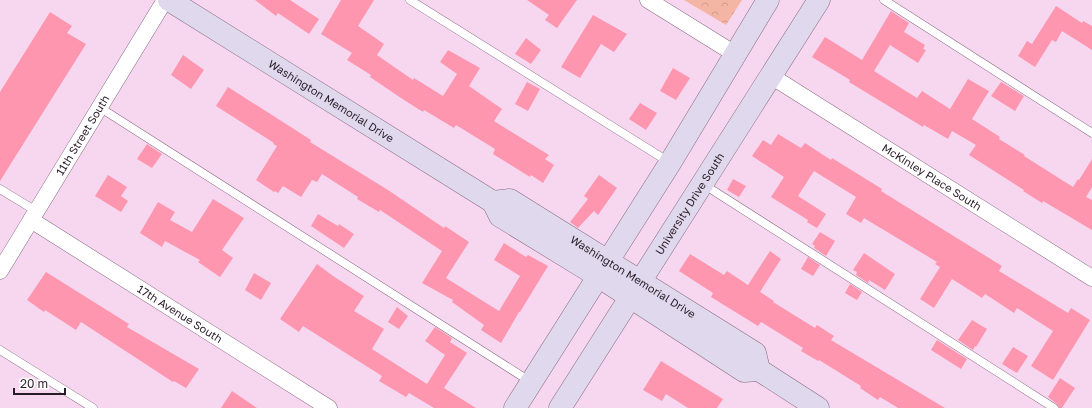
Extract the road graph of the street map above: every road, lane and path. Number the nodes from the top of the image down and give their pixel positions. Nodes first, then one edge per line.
1 (165, 0) edge
2 (169, 0) edge
3 (410, 0) edge
4 (648, 0) edge
5 (768, 0) edge
6 (819, 0) edge
7 (884, 0) edge
8 (735, 54) junction
9 (771, 76) junction
10 (99, 108) junction
11 (1092, 132) edge
12 (670, 163) junction
13 (702, 184) junction
14 (0, 189) edge
15 (33, 216) junction
16 (603, 268) junction
17 (0, 271) edge
18 (1092, 278) edge
19 (635, 289) junction
20 (0, 350) edge
21 (531, 382) junction
22 (565, 406) edge
23 (93, 408) edge
24 (329, 408) edge
25 (515, 408) edge
26 (818, 408) edge
27 (1054, 408) edge

1 - 10 street, 11th Street South
2 - 16 main road, Washington Memorial Drive
3 - 12 lane
4 - 8 street
5 - 8 main road
6 - 9 main road, University Drive South
7 - 11 lane
8 - 12 main road
9 - 13 main road, University Drive South
9 - 18 street, McKinley Place South
10 - 15 street, 11th Street South
10 - 21 lane
12 - 16 main road
13 - 19 main road, University Drive South
13 - 27 lane
14 - 15 lane
15 - 17 street, 11th Street South
15 - 24 street, 17th Avenue South
16 - 19 main road, Washington Memorial Drive
16 - 21 main road
19 - 22 main road, University Drive South
19 - 26 main road, Washington Memorial Drive
20 - 23 lane
21 - 25 main road

